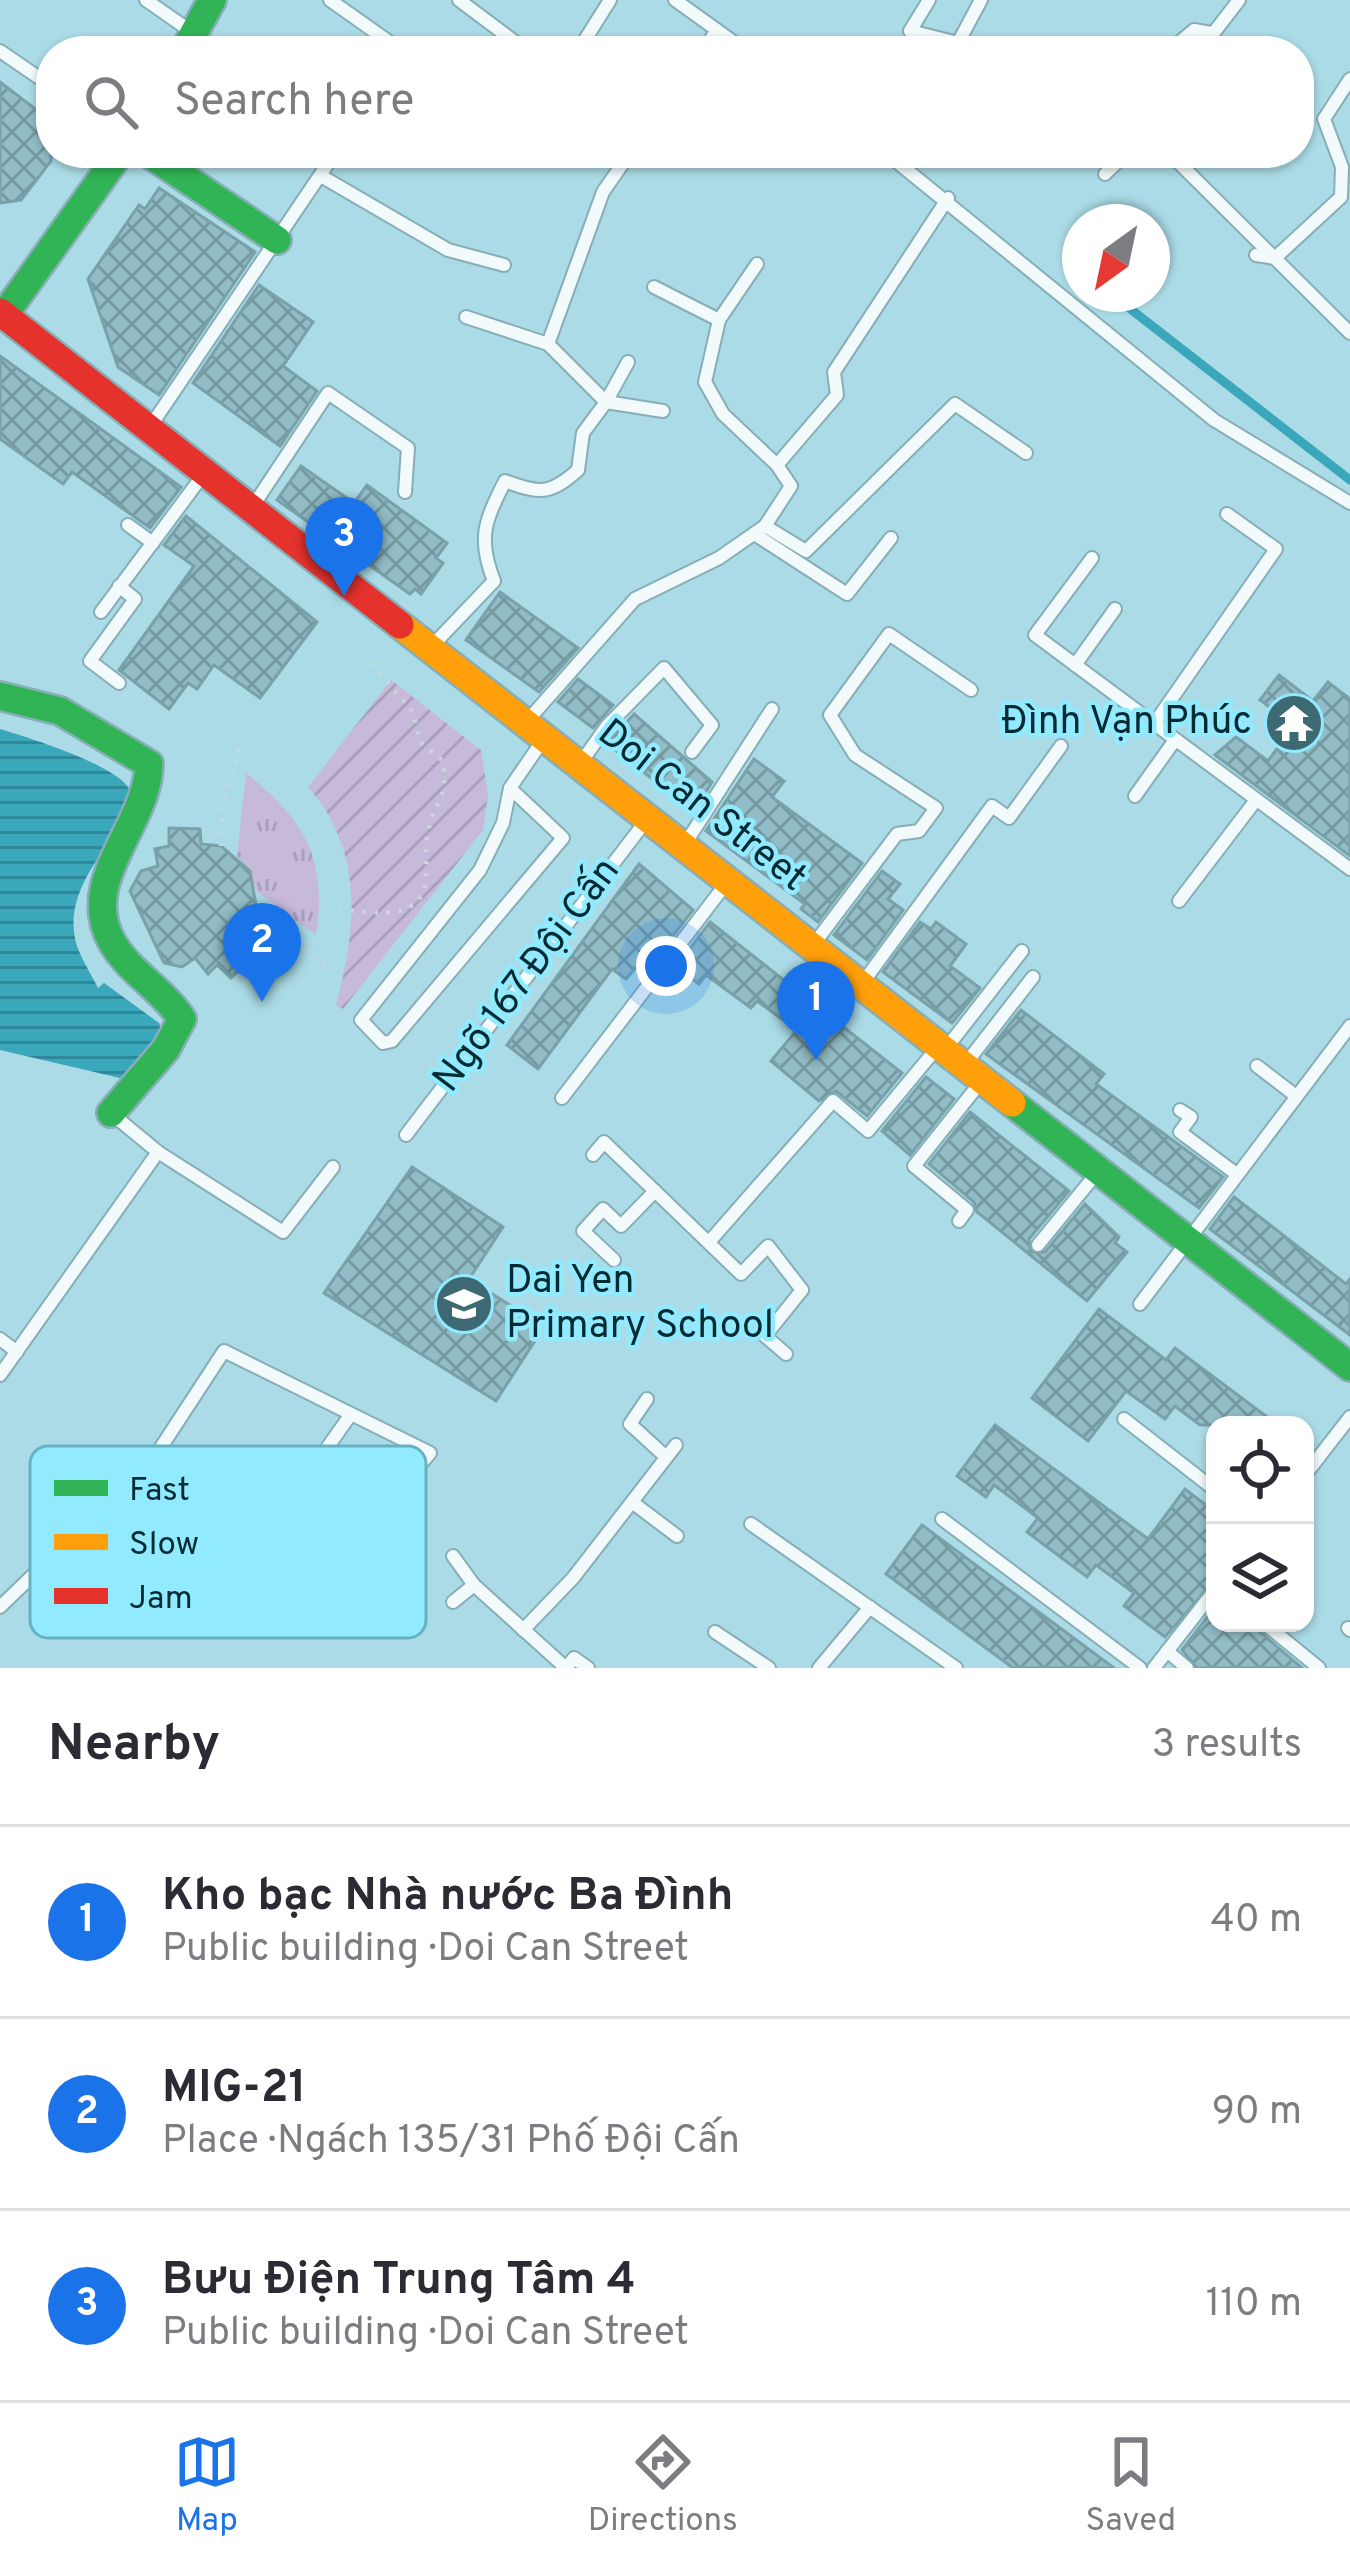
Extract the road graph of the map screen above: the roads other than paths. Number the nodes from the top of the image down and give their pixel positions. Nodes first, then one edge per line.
1 (146, 0) edge
2 (212, 0) edge
3 (330, 0) edge
4 (459, 0) edge
5 (610, 0) edge
6 (676, 0) edge
7 (929, 0) edge
8 (981, 0) edge
9 (1239, 0) edge
10 (717, 30) junction
11 (1211, 33) junction
12 (182, 36) edge
13 (193, 36) edge
14 (380, 36) edge
15 (506, 36) edge
16 (587, 36) edge
17 (713, 36) edge
18 (725, 36) edge
19 (930, 36) edge
20 (962, 36) edge
21 (1187, 36) edge
22 (1209, 36) edge
23 (0, 50) edge
24 (36, 75) edge
25 (1350, 79) edge
26 (109, 168) edge
27 (170, 168) edge
28 (326, 168) edge
29 (620, 168) edge
30 (907, 168) edge
31 (1111, 168) edge
32 (1184, 168) edge
33 (1105, 174) dead end
34 (321, 176) junction
35 (948, 198) junction
36 (277, 240) junction
37 (1256, 255) dead end
38 (1275, 258) junction
39 (757, 264) dead end
40 (504, 266) dead end
41 (654, 287) dead end
42 (1, 315) edge
43 (466, 317) dead end
44 (719, 320) junction
45 (1350, 333) edge
46 (548, 344) junction
47 (628, 362) dead end
48 (606, 401) junction
49 (663, 411) dead end
50 (148, 430) junction
51 (1026, 453) dead end
52 (777, 465) junction
53 (204, 474) junction
54 (405, 492) dead end
55 (1350, 502) edge
56 (250, 508) junction
57 (1227, 514) dead end
58 (128, 525) dead end
59 (760, 530) junction
60 (891, 538) dead end
61 (153, 542) junction
62 (1091, 558) dead end
63 (119, 586) junction
64 (1115, 609) dead end
65 (100, 612) dead end
66 (432, 646) junction
67 (1075, 665) junction
68 (119, 683) dead end
69 (971, 690) dead end
70 (0, 696) edge
71 (772, 709) dead end
72 (1154, 724) junction
73 (538, 727) junction
74 (1175, 740) junction
75 (1061, 746) dead end
76 (692, 752) dead end
77 (581, 762) junction
78 (510, 788) junction
79 (1135, 796) dead end
80 (1256, 800) junction
81 (650, 817) junction
82 (685, 845) junction
83 (1350, 868) edge
84 (729, 879) junction
85 (1179, 901) dead end
86 (813, 945) junction
87 (1022, 951) dead end
88 (1033, 976) dead end
89 (864, 982) junction
90 (1350, 1026) edge
91 (960, 1058) junction
92 (1257, 1066) dead end
93 (1296, 1096) junction
94 (562, 1098) dead end
95 (1180, 1110) dead end
96 (111, 1113) joint
97 (406, 1135) dead end
98 (158, 1152) junction
99 (593, 1155) dead end
100 (333, 1167) dead end
101 (1100, 1168) junction
102 (1235, 1173) junction
103 (655, 1191) junction
104 (959, 1221) dead end
105 (1187, 1235) junction
106 (709, 1242) junction
107 (1038, 1245) dead end
108 (614, 1260) dead end
109 (1139, 1304) dead end
110 (0, 1339) edge
111 (16, 1352) junction
112 (786, 1354) dead end
113 (1350, 1367) edge
114 (0, 1376) edge
115 (647, 1399) dead end
116 (351, 1414) junction
117 (1350, 1417) edge
118 (1124, 1419) dead end
119 (162, 1446) edge
120 (328, 1446) edge
121 (416, 1446) edge
122 (1314, 1463) edge
123 (1206, 1483) edge
124 (632, 1502) junction
125 (942, 1519) dead end
126 (751, 1524) dead end
127 (677, 1536) dead end
128 (453, 1556) dead end
129 (30, 1578) edge
130 (474, 1585) junction
131 (1206, 1601) edge
132 (453, 1602) dead end
133 (0, 1607) edge
134 (869, 1607) junction
135 (523, 1630) junction
136 (715, 1632) dead end
137 (1275, 1632) edge
138 (1167, 1651) junction
139 (566, 1667) edge
140 (588, 1668) edge
141 (769, 1668) edge
142 (819, 1668) edge
143 (956, 1668) edge
144 (1140, 1668) edge
145 (1154, 1668) edge
146 (1187, 1668) edge
147 (1319, 1668) edge

1 - 12 lane
2 - 13 street
3 - 14 lane
4 - 15 lane
5 - 16 lane
6 - 10 lane
7 - 19 lane
8 - 20 lane
9 - 11 lane
10 - 17 lane
10 - 18 lane
11 - 21 lane
11 - 22 lane
23 - 24 lane
25 - 38 lane
26 - 42 street
27 - 36 street
28 - 34 lane
29 - 46 lane
30 - 35 lane
31 - 33 lane
32 - 38 lane
34 - 36 lane
34 - 40 lane
35 - 52 lane
35 - 55 lane
36 - 50 lane
37 - 38 lane
38 - 45 lane
39 - 44 lane
41 - 44 lane
42 - 50 street, Doi Can Street
43 - 46 lane
44 - 52 lane
46 - 48 lane
47 - 48 lane
48 - 49 lane
48 - 66 lane
50 - 53 street, Doi Can Street
51 - 59 lane
52 - 59 lane
53 - 56 street, Doi Can Street
53 - 61 lane
54 - 56 lane
56 - 66 street, Doi Can Street
57 - 72 lane
58 - 61 lane
59 - 60 lane
59 - 73 lane
61 - 63 lane
62 - 67 lane
63 - 65 lane
63 - 68 lane
64 - 67 lane
66 - 73 street, Doi Can Street
67 - 72 lane
69 - 86 lane
70 - 96 street
71 - 82 lane
72 - 74 lane
73 - 77 street, Doi Can Street
73 - 78 lane
74 - 79 lane
74 - 80 lane
75 - 89 lane
76 - 77 lane
77 - 81 street, Doi Can Street
78 - 78 lane
80 - 83 lane
80 - 85 lane
81 - 82 street, Doi Can Street
81 - 97 lane, Ngõ 167 Đội Cấn
82 - 84 street, Doi Can Street
84 - 86 street, Doi Can Street
84 - 94 lane
86 - 89 street, Doi Can Street
87 - 91 lane
88 - 91 lane
89 - 91 street, Doi Can Street
90 - 93 lane
91 - 101 street, Doi Can Street
91 - 104 lane
91 - 106 lane
92 - 93 lane
93 - 102 lane
95 - 102 lane
96 - 98 lane
98 - 100 lane
98 - 111 lane
99 - 103 lane
101 - 105 street, Doi Can Street
101 - 107 lane
102 - 105 lane
103 - 106 lane
103 - 108 lane
105 - 109 lane
105 - 113 street, Doi Can Street
106 - 112 lane
110 - 111 lane
111 - 114 lane
115 - 124 lane
116 - 119 lane
116 - 120 lane
116 - 121 lane
117 - 122 lane
118 - 123 lane
124 - 127 lane
124 - 135 lane
125 - 144 lane
126 - 134 lane
128 - 130 lane
129 - 133 lane
130 - 132 lane
130 - 135 lane
131 - 138 lane
134 - 142 lane
134 - 143 lane
135 - 139 lane
136 - 141 lane
137 - 147 lane
138 - 145 lane
138 - 146 lane
139 - 140 lane

